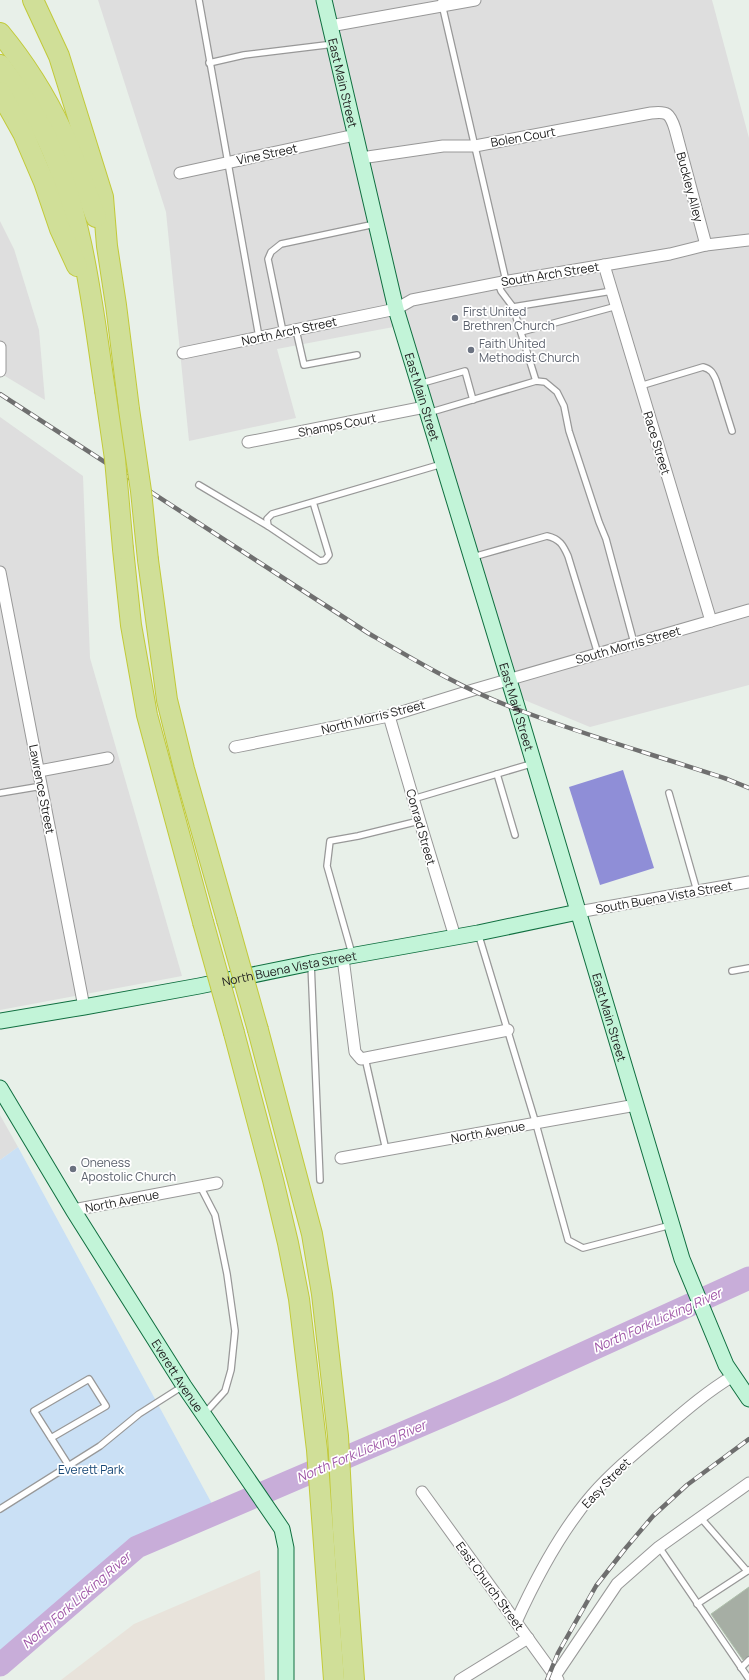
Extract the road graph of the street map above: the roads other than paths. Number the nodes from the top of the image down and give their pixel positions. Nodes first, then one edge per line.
1 (32, 0) edge
2 (199, 0) edge
3 (324, 0) edge
4 (475, 0) edge
5 (441, 3) edge
6 (330, 26) junction
7 (0, 33) edge
8 (334, 44) junction
9 (209, 63) junction
10 (0, 65) edge
11 (0, 92) edge
12 (675, 129) joint
13 (355, 134) junction
14 (475, 146) junction
15 (361, 158) junction
16 (228, 162) junction
17 (180, 173) dead end
18 (376, 224) junction
19 (749, 240) edge
20 (706, 245) junction
21 (107, 246) junction
22 (604, 265) junction
23 (502, 282) junction
24 (612, 291) junction
25 (91, 301) junction
26 (617, 306) junction
27 (513, 307) junction
28 (396, 309) junction
29 (296, 330) junction
30 (283, 332) junction
31 (521, 332) junction
32 (259, 337) junction
33 (0, 347) edge
34 (183, 353) dead end
35 (357, 355) dead end
36 (0, 371) edge
37 (536, 382) junction
38 (418, 384) junction
39 (640, 386) junction
40 (473, 400) junction
41 (426, 410) junction
42 (732, 431) dead end
43 (248, 442) dead end
44 (443, 464) junction
45 (199, 485) dead end
46 (313, 502) junction
47 (268, 526) junction
48 (471, 558) junction
49 (0, 572) edge
50 (749, 610) edge
51 (711, 621) junction
52 (634, 643) junction
53 (598, 654) junction
54 (508, 681) junction
55 (390, 716) junction
56 (236, 747) dead end
57 (108, 758) dead end
58 (534, 763) junction
59 (39, 771) junction
60 (497, 774) junction
61 (42, 786) junction
62 (0, 793) edge
63 (669, 793) dead end
64 (413, 799) junction
65 (419, 821) junction
66 (515, 836) dead end
67 (749, 882) edge
68 (697, 891) junction
69 (578, 912) junction
70 (478, 933) junction
71 (455, 937) junction
72 (348, 957) junction
73 (311, 963) junction
74 (749, 968) edge
75 (732, 971) dead end
76 (84, 1007) junction
77 (0, 1021) edge
78 (508, 1030) junction
79 (365, 1058) junction
80 (0, 1088) edge
81 (636, 1105) junction
82 (536, 1124) junction
83 (386, 1150) junction
84 (341, 1158) dead end
85 (320, 1180) dead end
86 (217, 1183) dead end
87 (200, 1186) junction
88 (73, 1210) junction
89 (672, 1225) junction
90 (729, 1371) junction
91 (184, 1386) junction
92 (749, 1399) edge
93 (202, 1415) junction
94 (51, 1438) junction
95 (69, 1466) junction
96 (749, 1483) edge
97 (422, 1492) dead end
98 (0, 1509) edge
99 (700, 1518) junction
100 (659, 1547) junction
101 (748, 1571) edge
102 (697, 1604) junction
103 (516, 1622) junction
104 (528, 1638) junction
105 (749, 1660) edge
106 (741, 1668) junction
107 (343, 1673) edge
108 (556, 1678) edge
109 (749, 1679) edge
110 (286, 1680) edge
111 (460, 1680) edge

1 - 21 highway
2 - 9 lane
3 - 6 main road, East Main Street
4 - 5 street
5 - 6 street
5 - 14 lane
6 - 8 main road, East Main Street
7 - 21 highway
8 - 9 lane
8 - 13 main road, East Main Street
9 - 16 lane
10 - 25 highway
11 - 25 highway
12 - 14 street, Bolen Court
12 - 20 street, Buckley Alley
13 - 15 main road, East Main Street
13 - 16 street, Vine Street
14 - 15 street, Bolen Court
14 - 23 lane
15 - 18 main road, East Main Street
16 - 17 street, Vine Street
16 - 32 lane
18 - 28 main road, East Main Street
18 - 30 lane
19 - 20 street, South Arch Street
20 - 22 street, South Arch Street
21 - 107 highway, bridge
22 - 23 street, South Arch Street
22 - 24 street, Race Street
23 - 27 lane
23 - 28 street, South Arch Street
24 - 26 street, Race Street
24 - 27 lane
25 - 107 highway, bridge
26 - 31 lane
26 - 39 street, Race Street
27 - 31 lane
28 - 29 street, North Arch Street
28 - 38 main road, East Main Street
29 - 30 street, North Arch Street
29 - 35 lane
30 - 32 street, North Arch Street
31 - 37 lane
32 - 34 street, North Arch Street
33 - 36 street
37 - 40 lane
37 - 52 lane
38 - 40 lane
38 - 41 main road, East Main Street
39 - 42 lane
39 - 51 street, Race Street
40 - 41 lane
41 - 43 street, Shamps Court
41 - 44 main road, East Main Street
44 - 46 lane
44 - 48 main road, East Main Street
45 - 47 lane
46 - 47 lane
46 - 47 lane
48 - 53 lane
48 - 54 main road, East Main Street
49 - 59 street, Lawrence Street
50 - 51 street, South Morris Street
51 - 52 street, South Morris Street
52 - 53 street, South Morris Street
53 - 54 street, South Morris Street
54 - 55 street, North Morris Street
54 - 58 main road, East Main Street
55 - 56 street, North Morris Street
55 - 64 street, Conrad Street
57 - 59 street
58 - 60 lane
58 - 69 main road, East Main Street
59 - 61 street, Lawrence Street
60 - 64 lane
60 - 66 lane
61 - 62 lane
61 - 76 street, Lawrence Street
63 - 68 lane
64 - 65 street, Conrad Street
65 - 71 street, Conrad Street
65 - 72 lane
67 - 68 street, South Buena Vista Street
68 - 69 street, South Buena Vista Street
69 - 70 main road, North Buena Vista Street
69 - 81 main road, East Main Street
70 - 71 main road, North Buena Vista Street
70 - 78 lane
71 - 72 main road, North Buena Vista Street
72 - 73 main road, North Buena Vista Street
72 - 79 street
73 - 76 main road, North Buena Vista Street
73 - 85 lane
74 - 75 lane
76 - 77 main road, North Buena Vista Street
78 - 79 street
78 - 82 lane
79 - 83 lane
80 - 88 main road, Everett Avenue
81 - 82 street, North Avenue
81 - 89 main road, East Main Street
82 - 83 street, North Avenue
82 - 89 lane
83 - 84 street, North Avenue
86 - 87 street, North Avenue
87 - 88 street, North Avenue
87 - 93 lane
88 - 91 main road, Everett Avenue
89 - 90 main road, East Main Street
90 - 92 main road, East Main Street
90 - 103 street, Easy Street
91 - 93 main road, Everett Avenue
91 - 95 lane
93 - 110 main road, Everett Avenue
94 - 94 lane
94 - 95 lane
95 - 98 lane
96 - 99 street
97 - 103 street, East Church Street
99 - 100 street
99 - 101 lane
100 - 102 lane
100 - 108 street
101 - 102 lane
102 - 106 lane
103 - 104 street, East Church Street
104 - 108 street, East Church Street
104 - 111 street
105 - 106 lane
106 - 109 lane

